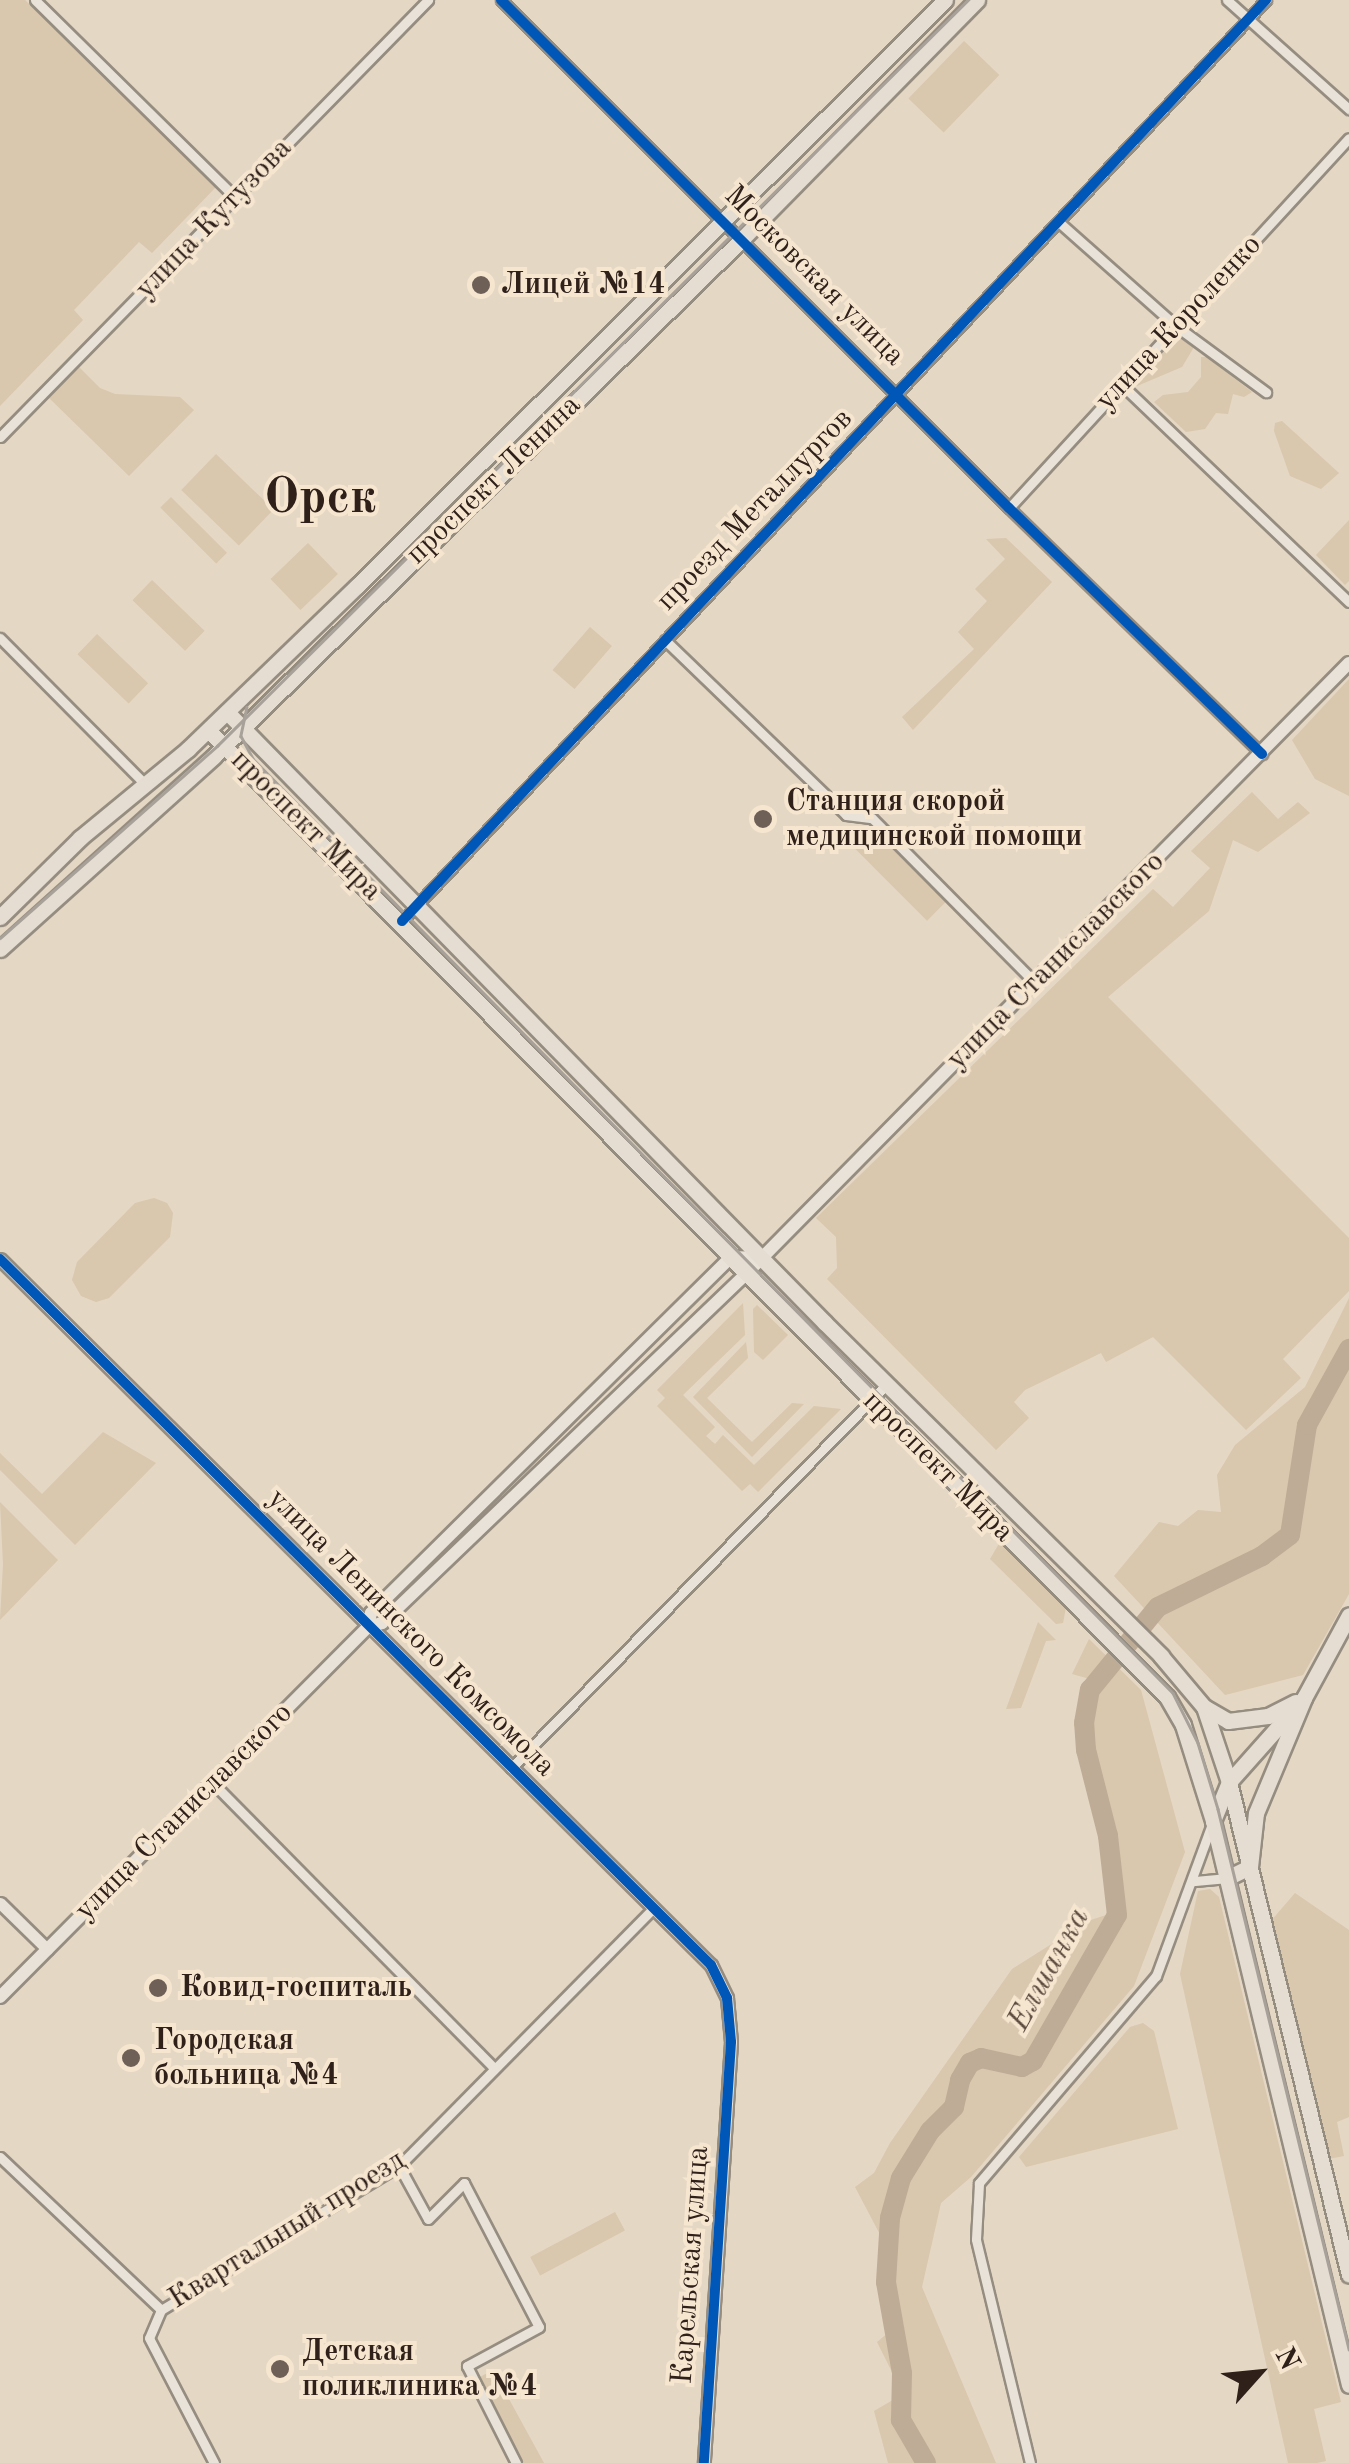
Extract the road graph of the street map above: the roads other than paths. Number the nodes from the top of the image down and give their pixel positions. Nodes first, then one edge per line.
1 (34, 0) edge
2 (428, 0) edge
3 (501, 0) edge
4 (945, 0) edge
5 (976, 0) edge
6 (1227, 0) edge
7 (1266, 0) edge
8 (930, 15) junction
9 (1248, 20) junction
10 (946, 31) junction
11 (878, 67) junction
12 (894, 84) junction
13 (850, 96) junction
14 (1349, 109) edge
15 (866, 112) junction
16 (1349, 138) edge
17 (234, 196) junction
18 (724, 219) junction
19 (1060, 223) junction
20 (742, 238) junction
21 (1176, 326) junction
22 (574, 370) junction
23 (1122, 384) junction
24 (590, 386) junction
25 (1266, 392) dead end
26 (898, 397) junction
27 (0, 437) edge
28 (462, 482) junction
29 (477, 496) junction
30 (1008, 508) junction
31 (420, 524) junction
32 (434, 538) junction
33 (357, 586) junction
34 (371, 600) junction
35 (1349, 602) edge
36 (0, 638) edge
37 (665, 640) junction
38 (1349, 663) edge
39 (227, 712) junction
40 (243, 728) junction
41 (208, 730) junction
42 (225, 746) junction
43 (1262, 754) junction
44 (148, 786) junction
45 (123, 808) junction
46 (142, 824) junction
47 (80, 838) junction
48 (366, 852) junction
49 (98, 858) junction
50 (349, 869) junction
51 (418, 905) junction
52 (5, 912) edge
53 (402, 922) junction
54 (25, 924) junction
55 (442, 930) junction
56 (426, 945) junction
57 (0, 949) edge
58 (1035, 983) junction
59 (555, 1045) junction
60 (539, 1060) junction
61 (629, 1120) junction
62 (614, 1136) junction
63 (655, 1147) junction
64 (640, 1162) junction
65 (731, 1257) junction
66 (0, 1258) edge
67 (762, 1258) junction
68 (747, 1273) junction
69 (888, 1384) junction
70 (871, 1401) junction
71 (1349, 1615) edge
72 (368, 1627) junction
73 (1304, 1698) junction
74 (1204, 1707) junction
75 (512, 1768) junction
76 (212, 1781) junction
77 (1229, 1782) junction
78 (1213, 1821) junction
79 (1250, 1867) junction
80 (1227, 1878) junction
81 (1194, 1881) junction
82 (0, 1903) edge
83 (653, 1908) junction
84 (47, 1949) junction
85 (0, 1997) edge
86 (492, 2068) junction
87 (729, 2070) joint
88 (0, 2157) edge
89 (399, 2166) junction
90 (1323, 2170) junction
91 (1298, 2174) junction
92 (1349, 2276) edge
93 (161, 2310) junction
94 (1349, 2384) edge
95 (214, 2463) edge
96 (516, 2463) edge
97 (704, 2463) edge
98 (1030, 2463) edge

1 - 17 street
2 - 17 street, улица Кутузова
3 - 18 street, Московская улица
4 - 8 main road, проспект Ленина
5 - 10 main road, проспект Ленина
6 - 9 street
7 - 9 street, проезд Металлургов
8 - 10 street
8 - 11 main road, проспект Ленина
9 - 14 street
9 - 19 street, проезд Металлургов
10 - 12 main road, проспект Ленина
11 - 12 street
11 - 13 main road, проспект Ленина
12 - 15 main road, проспект Ленина
13 - 15 street
13 - 18 main road, проспект Ленина
15 - 20 main road, проспект Ленина
16 - 21 street, улица Короленко
17 - 27 street, улица Кутузова
18 - 20 street, Московская улица
18 - 22 main road, проспект Ленина
19 - 21 street
19 - 26 street, проезд Металлургов
20 - 24 main road, проспект Ленина
20 - 26 street, Московская улица
21 - 23 street, улица Короленко
21 - 25 street
22 - 24 street
22 - 28 main road, проспект Ленина
23 - 30 street, улица Короленко
23 - 35 street
24 - 29 main road, проспект Ленина
26 - 30 street, Московская улица
26 - 37 street, проезд Металлургов
28 - 29 street
28 - 31 main road, проспект Ленина
29 - 32 main road, проспект Ленина
30 - 43 street, Московская улица
31 - 32 street
31 - 33 main road, проспект Ленина
32 - 34 main road, проспект Ленина
33 - 34 street
33 - 39 main road, проспект Ленина
34 - 40 main road, проспект Ленина
36 - 44 street
37 - 51 street, проезд Металлургов
37 - 58 street
38 - 43 main road, улица Станиславского
39 - 40 main road, проспект Мира
39 - 41 main road, проспект Ленина
40 - 42 main road, проспект Ленина
40 - 48 main road, проспект Мира
41 - 42 main road, проспект Мира
41 - 44 main road, проспект Ленина
42 - 46 main road, проспект Ленина
42 - 50 main road, проспект Мира
43 - 58 main road, улица Станиславского
44 - 45 main road, проспект Ленина
45 - 46 street
45 - 47 main road, проспект Ленина
46 - 49 main road, проспект Ленина
47 - 49 street
47 - 52 main road, проспект Ленина
48 - 50 street
48 - 51 main road, проспект Мира
49 - 54 main road, проспект Ленина
50 - 53 main road, проспект Мира
51 - 53 street, проезд Металлургов
51 - 55 main road, проспект Мира
52 - 54 street
53 - 56 main road, проспект Мира
54 - 57 main road, проспект Ленина
55 - 56 street
55 - 59 main road, проспект Мира
56 - 60 main road, проспект Мира
58 - 67 main road, улица Станиславского
59 - 60 street
59 - 61 main road, проспект Мира
60 - 62 main road, проспект Мира
61 - 62 street
61 - 63 main road, проспект Мира
62 - 64 main road, проспект Мира
63 - 64 street
63 - 67 main road, проспект Мира
64 - 65 main road, проспект Мира
65 - 67 main road
65 - 68 main road, проспект Мира
65 - 72 main road, улица Станиславского
66 - 72 street, улица Ленинского Комсомола
67 - 68 main road, улица Станиславского
67 - 69 main road, проспект Мира
68 - 70 main road, проспект Мира
68 - 72 main road, улица Станиславского
69 - 70 street
69 - 74 main road, проспект Мира
70 - 75 street
70 - 78 main road, проспект Мира
71 - 73 main road
72 - 75 street, улица Ленинского Комсомола
72 - 76 main road, улица Станиславского
73 - 74 main road
73 - 77 main road
73 - 79 main road
74 - 77 main road, проспект Мира
75 - 83 street, улица Ленинского Комсомола
76 - 84 main road, улица Станиславского
76 - 86 street
77 - 78 main road
77 - 79 main road, проспект Мира
78 - 80 main road, проспект Мира
78 - 81 street
79 - 80 main road
79 - 90 main road, проспект Мира
80 - 81 street
80 - 91 main road, проспект Мира
81 - 98 street
82 - 84 street
83 - 86 street, Квартальный проезд
83 - 87 street, улица Ленинского Комсомола
84 - 85 main road, улица Станиславского
86 - 89 street, Квартальный проезд
87 - 97 street, Карельская улица
88 - 93 street, Квартальный проезд
89 - 93 street, Квартальный проезд
89 - 96 street
90 - 91 street
90 - 92 main road, проспект Мира
91 - 94 main road, проспект Мира
93 - 95 street

